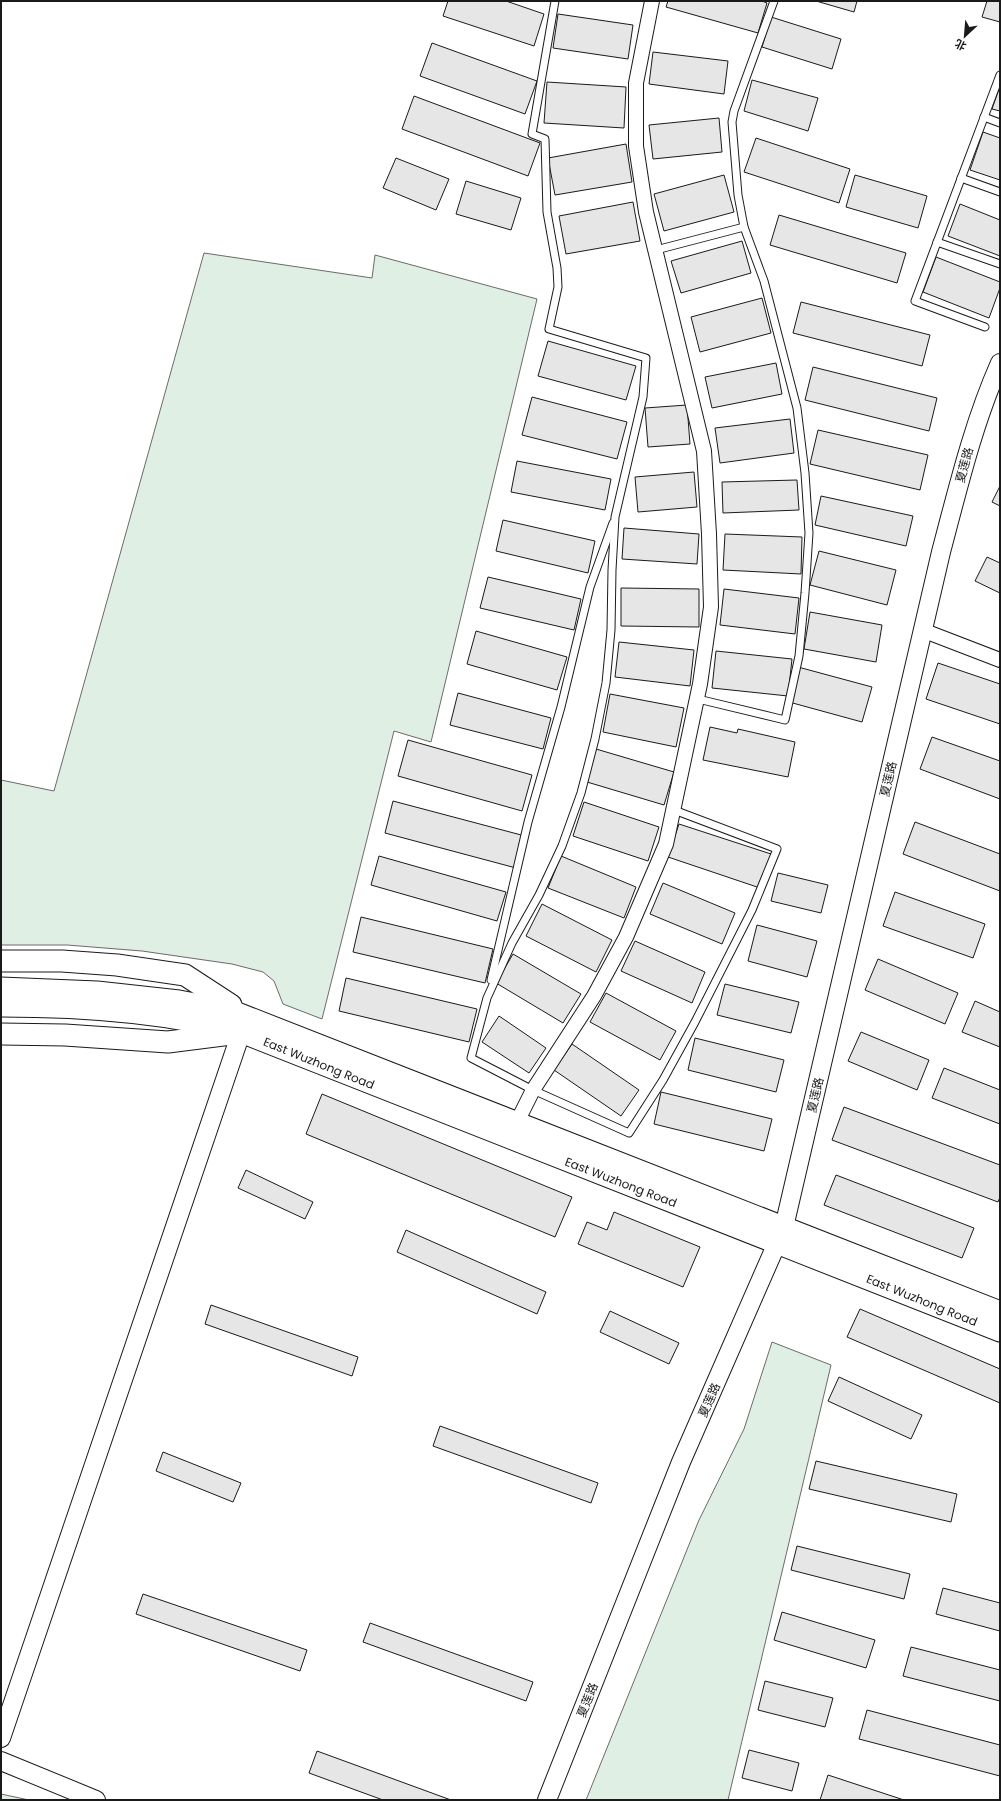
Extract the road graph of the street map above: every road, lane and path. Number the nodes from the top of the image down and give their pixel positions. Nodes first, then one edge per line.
1 (555, 1) edge
2 (652, 1) edge
3 (774, 1) edge
4 (1000, 75) edge
5 (984, 117) junction
6 (1000, 123) edge
7 (961, 178) junction
8 (1000, 192) edge
9 (744, 226) junction
10 (937, 242) junction
11 (656, 250) junction
12 (1000, 264) edge
13 (985, 327) dead end
14 (1000, 363) edge
15 (615, 517) junction
16 (922, 630) junction
17 (1000, 660) edge
18 (698, 699) junction
19 (674, 810) junction
20 (1, 961) edge
21 (1, 988) edge
22 (487, 998) junction
23 (1, 1006) edge
24 (244, 1024) junction
25 (1, 1034) edge
26 (533, 1090) junction
27 (517, 1122) junction
28 (781, 1235) junction
29 (1000, 1312) edge
30 (1000, 1331) edge
31 (1, 1738) edge
32 (1, 1761) edge
33 (96, 1800) edge
34 (547, 1800) edge

1 - 15 lane
2 - 11 street
3 - 9 lane
4 - 5 lane
5 - 6 lane
5 - 7 lane
7 - 8 lane
7 - 10 lane
9 - 11 lane
9 - 18 lane
10 - 12 lane
10 - 13 lane
11 - 18 street
14 - 16 street, 夏莲路
15 - 22 lane
15 - 22 lane
16 - 17 street
16 - 28 street, 夏莲路
18 - 19 street
19 - 26 street
19 - 26 lane
20 - 24 main road
21 - 24 main road
22 - 26 lane
23 - 24 main road
24 - 25 main road
24 - 27 main road, East Wuzhong Road
24 - 28 main road, East Wuzhong Road
24 - 31 street
26 - 27 street
27 - 28 main road, East Wuzhong Road
28 - 29 main road, East Wuzhong Road
28 - 30 main road, East Wuzhong Road
28 - 34 street, 夏莲路
32 - 33 street

